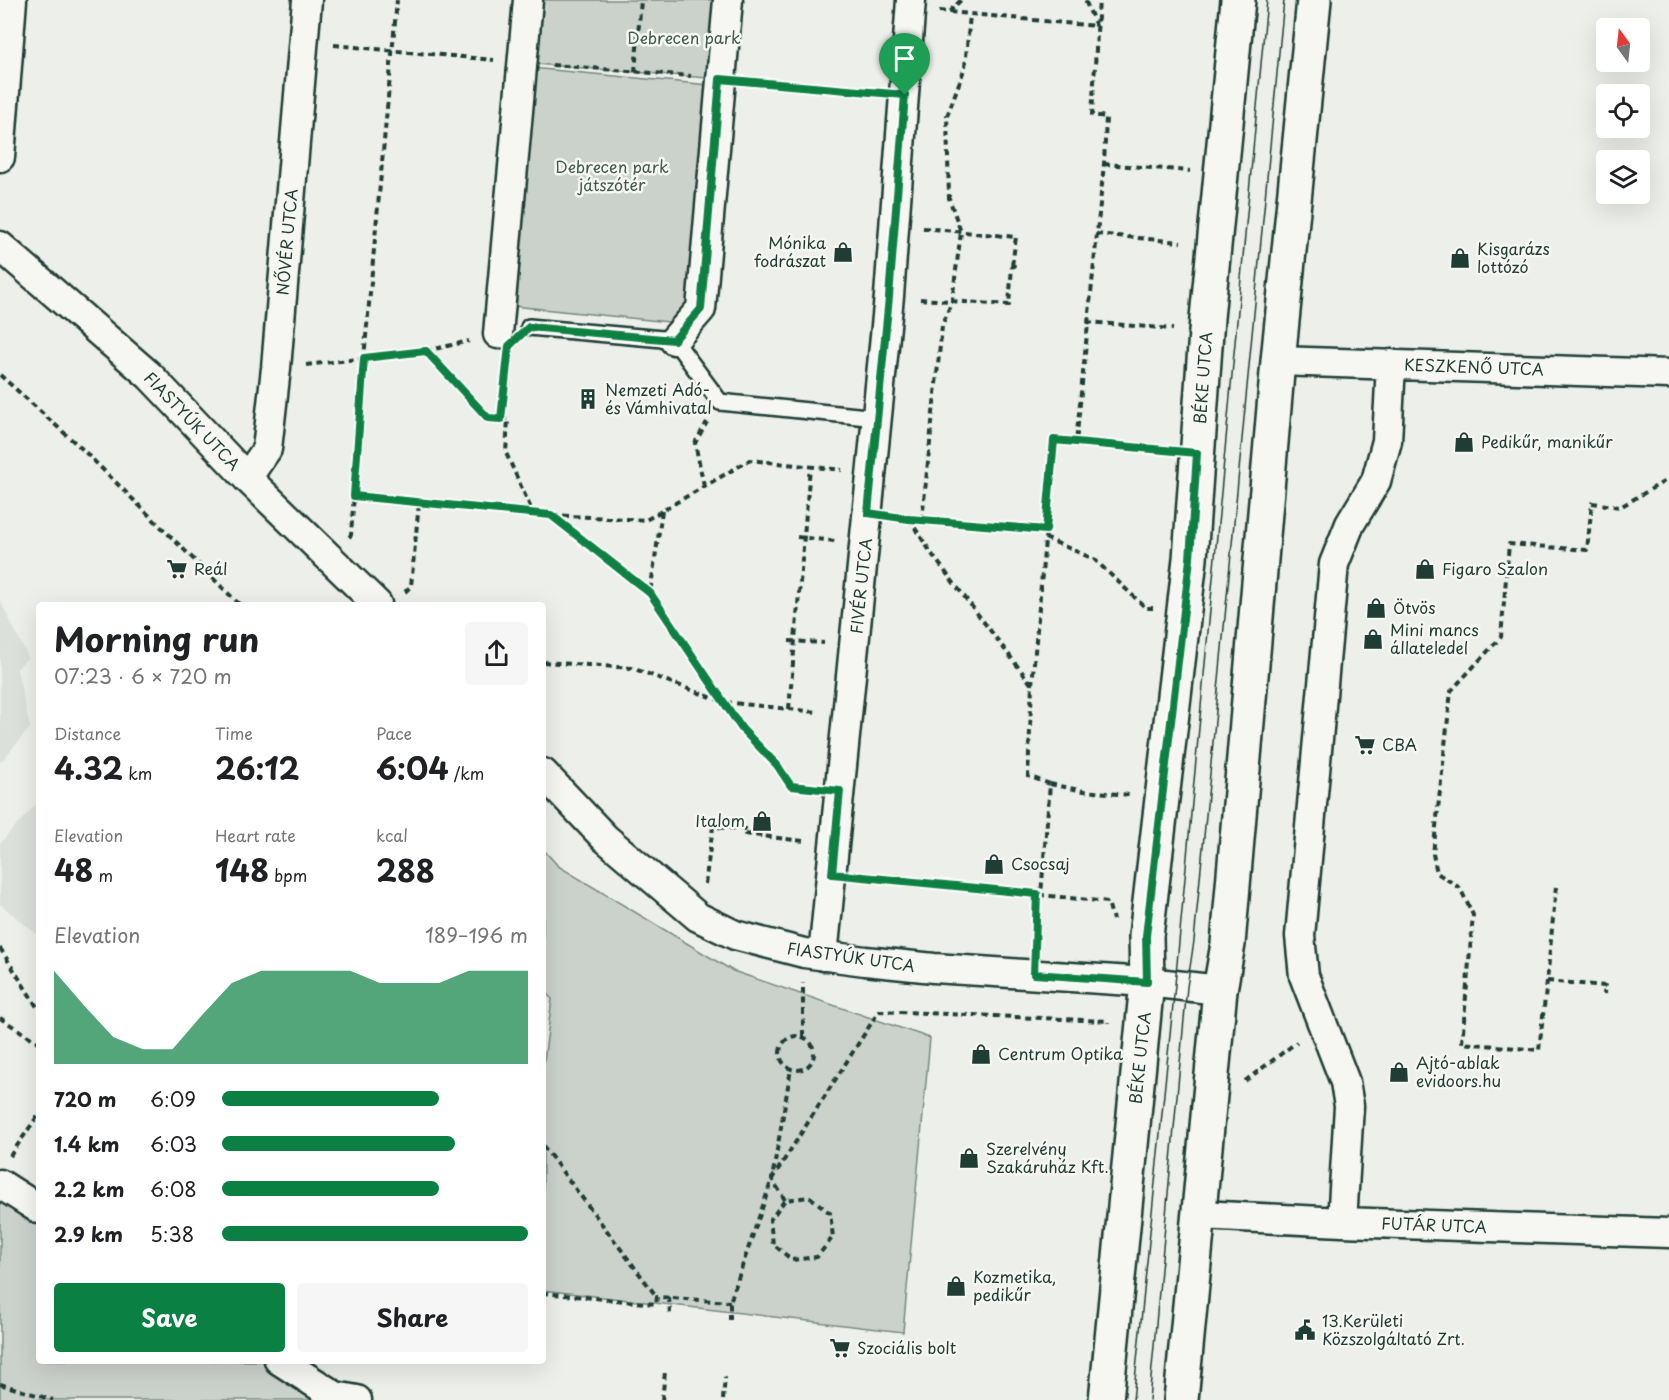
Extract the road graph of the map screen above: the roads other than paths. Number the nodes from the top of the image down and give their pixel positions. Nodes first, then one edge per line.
1 (12, 0) edge
2 (307, 0) edge
3 (528, 0) edge
4 (728, 0) edge
5 (912, 0) edge
6 (1238, 0) edge
7 (1314, 0) edge
8 (0, 157) edge
9 (0, 246) edge
10 (529, 327) road end
11 (498, 334) road end
12 (674, 340) junction
13 (1278, 361) junction
14 (1391, 364) junction
15 (1669, 374) edge
16 (877, 418) junction
17 (247, 478) junction
18 (388, 601) edge
19 (546, 776) edge
20 (814, 955) junction
21 (1147, 982) junction
22 (1220, 990) junction
23 (3, 1173) edge
24 (36, 1206) edge
25 (1200, 1215) junction
26 (1342, 1222) junction
27 (1669, 1233) edge
28 (285, 1364) edge
29 (357, 1400) edge
30 (1106, 1400) edge
31 (1181, 1400) edge

1 - 8 street
2 - 17 street, NŐVÉR UTCA
3 - 11 street
4 - 12 street
5 - 16 street, FIVÉR UTCA
6 - 21 main road, BÉKE UTCA
7 - 13 main road
9 - 17 street, FIASTYÚK UTCA
10 - 12 lane
12 - 16 lane
13 - 14 street, KESZKENŐ UTCA
13 - 22 main road
14 - 15 street, KESZKENŐ UTCA
14 - 26 street
16 - 20 street, FIVÉR UTCA
17 - 18 street, FIASTYÚK UTCA
19 - 20 street, FIASTYÚK UTCA
20 - 21 street, FIASTYÚK UTCA
21 - 22 street, FIASTYÚK UTCA
21 - 30 main road, BÉKE UTCA
22 - 25 main road
23 - 24 street
25 - 26 street, FUTÁR UTCA
25 - 31 main road
26 - 27 street, FUTÁR UTCA
28 - 29 street

